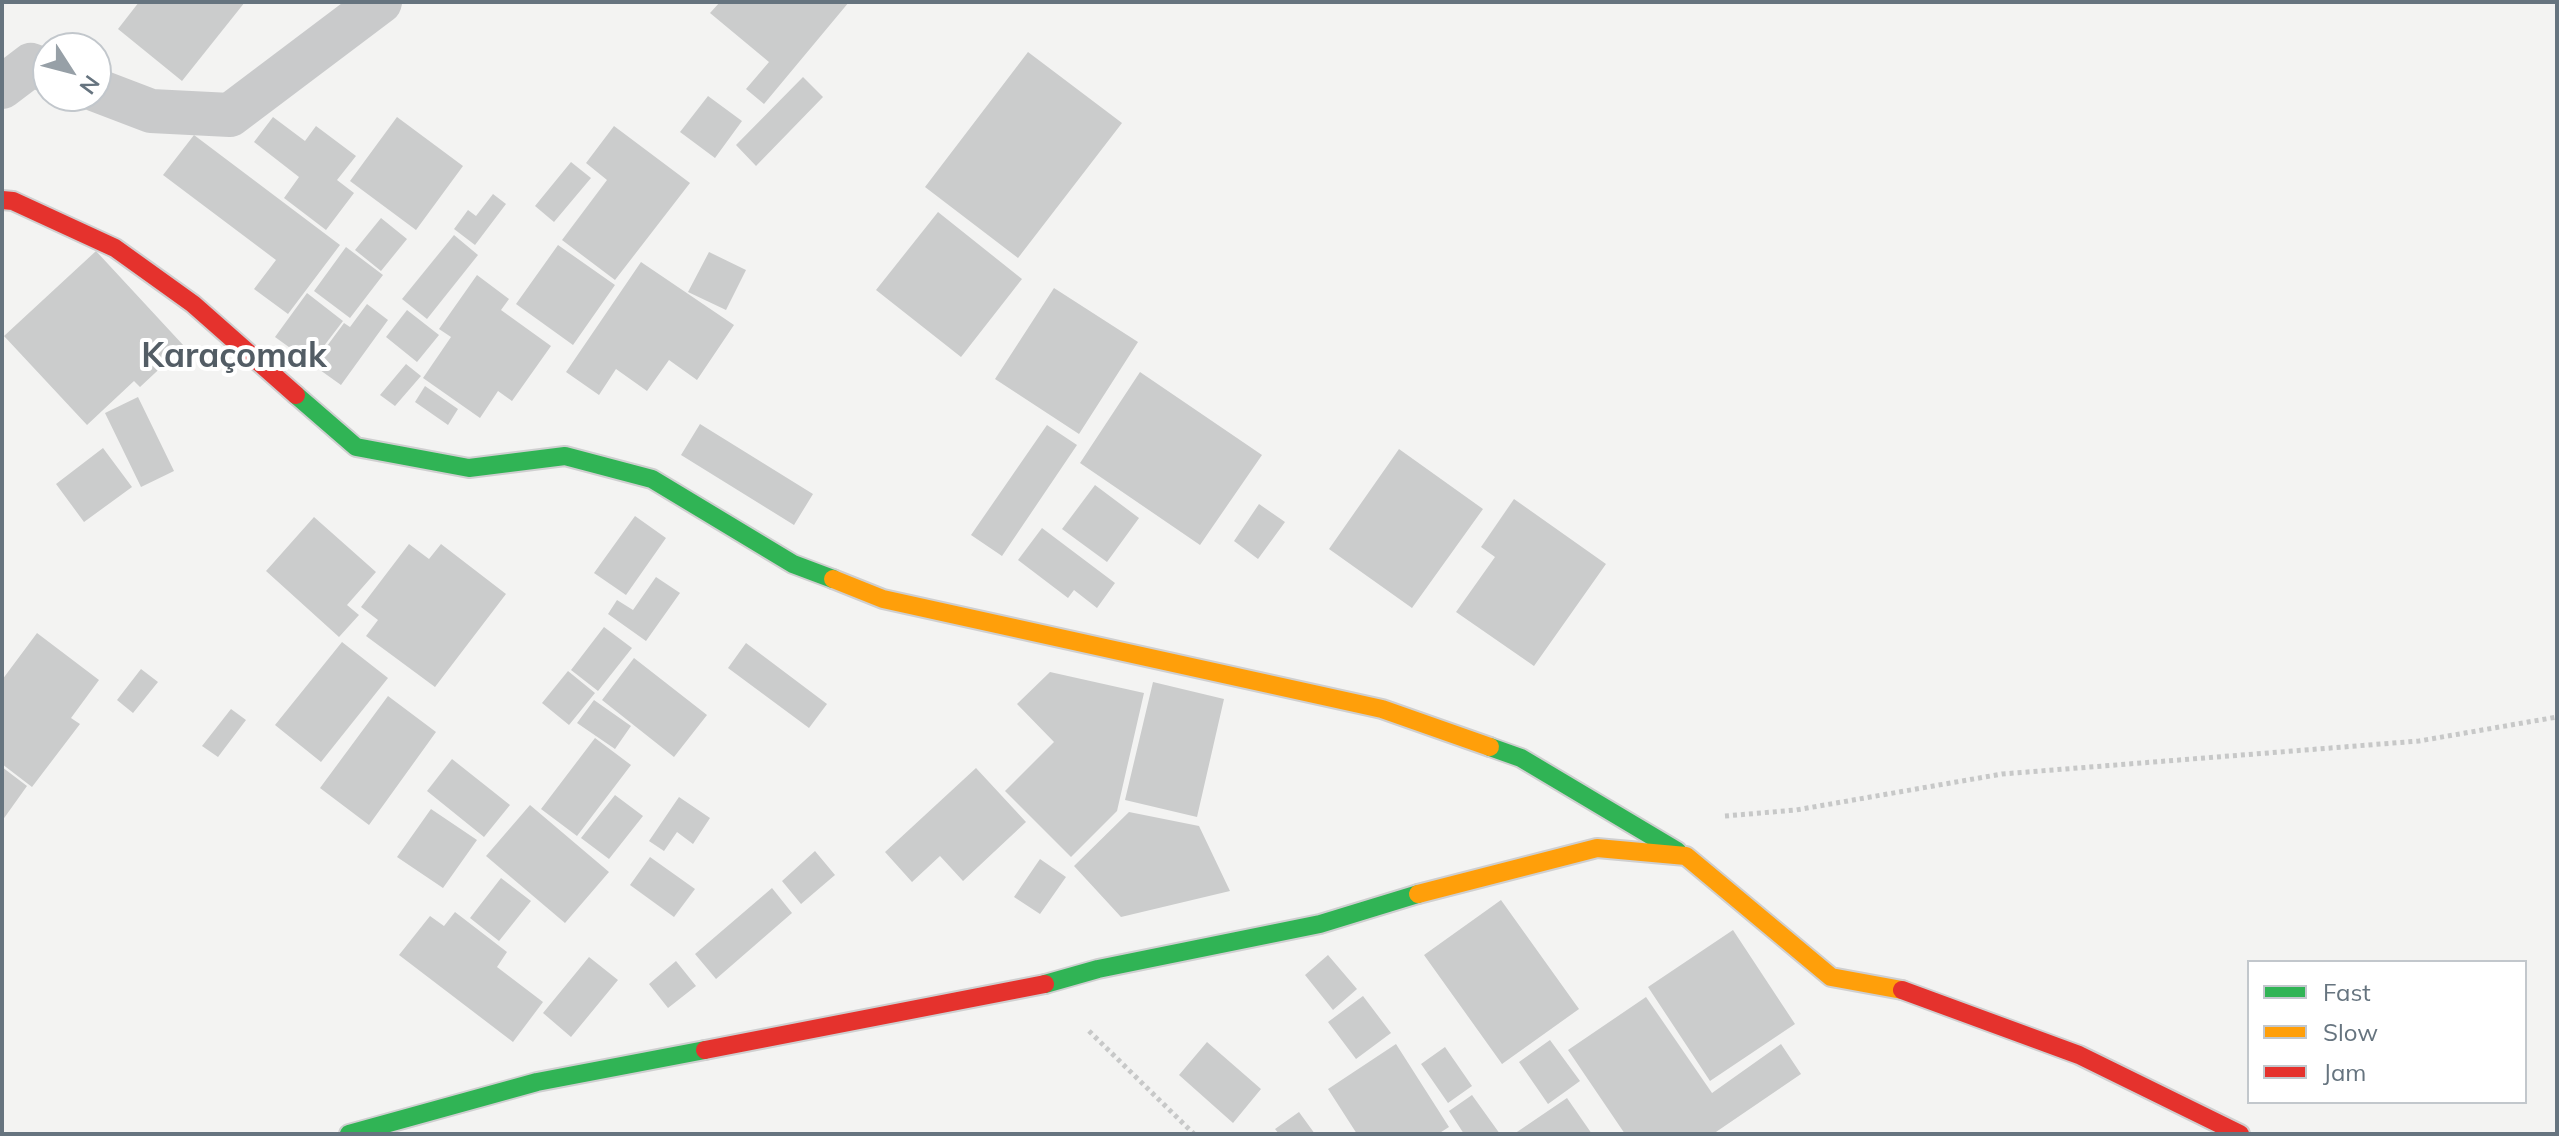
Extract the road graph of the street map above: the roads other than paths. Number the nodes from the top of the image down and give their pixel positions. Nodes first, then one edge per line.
1 (380, 2) edge
2 (32, 65) edge
3 (2, 87) edge
4 (112, 96) edge
5 (2, 200) edge
6 (1686, 856) junction
7 (349, 1134) edge
8 (2240, 1134) edge

1 - 4 street
2 - 3 street
5 - 6 street
6 - 7 street
6 - 8 street

